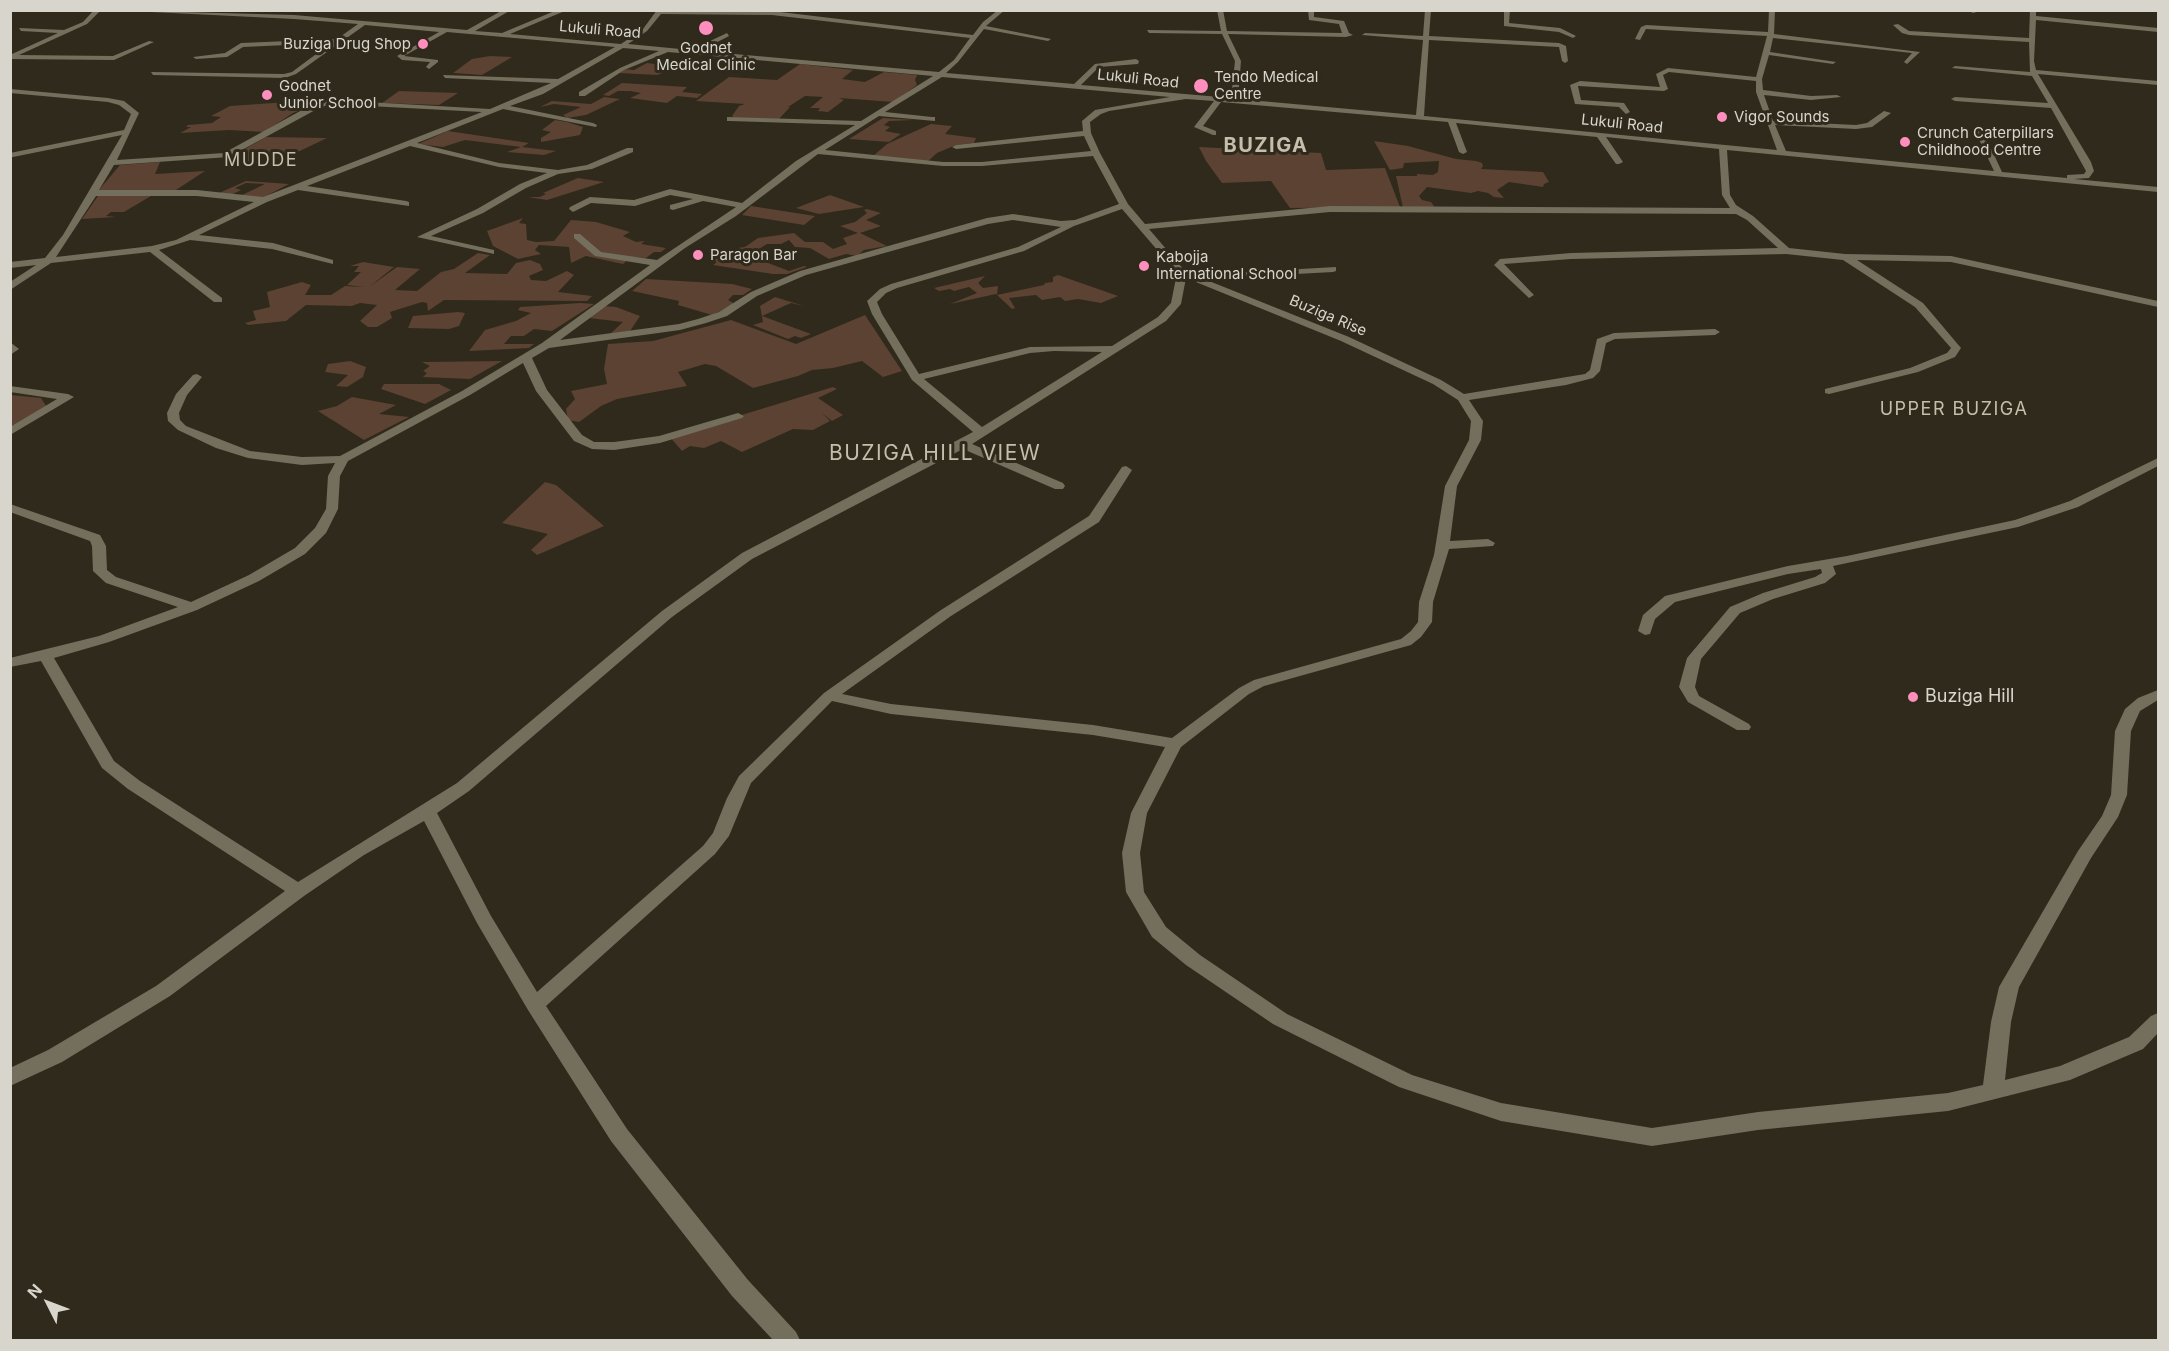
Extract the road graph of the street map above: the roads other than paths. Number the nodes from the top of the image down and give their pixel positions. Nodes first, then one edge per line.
1 (98, 10) edge
2 (114, 10) edge
3 (309, 10) edge
4 (508, 10) edge
5 (564, 10) edge
6 (1002, 10) edge
7 (1220, 10) edge
8 (1311, 10) edge
9 (1428, 10) edge
10 (1507, 10) edge
11 (1772, 10) edge
12 (660, 11) edge
13 (827, 11) edge
14 (211, 12) edge
15 (2033, 14) edge
16 (294, 17) junction
17 (815, 18) junction
18 (364, 23) junction
19 (1506, 25) junction
20 (1896, 25) dead end
21 (982, 27) junction
22 (21, 29) dead end
23 (446, 30) junction
24 (2158, 30) edge
25 (67, 31) junction
26 (469, 32) junction
27 (1149, 32) dead end
28 (1225, 34) junction
29 (502, 35) junction
30 (727, 35) dead end
31 (1365, 35) dead end
32 (1771, 35) junction
33 (1573, 36) dead end
34 (975, 37) junction
35 (1426, 38) junction
36 (1048, 39) dead end
37 (1638, 39) dead end
38 (2033, 40) junction
39 (339, 41) junction
40 (151, 42) dead end
41 (1502, 42) junction
42 (622, 46) junction
43 (668, 50) junction
44 (692, 52) junction
45 (1766, 53) junction
46 (10, 57) edge
47 (196, 57) dead end
48 (1136, 61) dead end
49 (1565, 61) dead end
50 (1833, 62) dead end
51 (1907, 62) dead end
52 (429, 68) dead end
53 (1955, 68) dead end
54 (153, 73) dead end
55 (2034, 73) junction
56 (941, 74) junction
57 (445, 76) dead end
58 (1759, 79) junction
59 (562, 81) junction
60 (2158, 83) edge
61 (1076, 86) junction
62 (10, 91) edge
63 (1760, 92) junction
64 (582, 94) dead end
65 (1184, 97) junction
66 (1837, 97) dead end
67 (1955, 99) dead end
68 (1219, 100) junction
69 (1234, 101) junction
70 (2054, 106) junction
71 (504, 107) junction
72 (494, 110) junction
73 (1626, 112) dead end
74 (1887, 113) dead end
75 (879, 114) junction
76 (1420, 117) junction
77 (730, 119) dead end
78 (932, 119) dead end
79 (1451, 120) junction
80 (866, 123) junction
81 (1770, 123) junction
82 (593, 125) dead end
83 (1979, 131) dead end
84 (126, 132) junction
85 (1087, 132) junction
86 (1213, 133) dead end
87 (1600, 135) junction
88 (408, 143) junction
89 (956, 147) dead end
90 (1723, 148) junction
91 (630, 150) dead end
92 (818, 152) junction
93 (1463, 152) dead end
94 (1096, 153) junction
95 (1783, 154) junction
96 (13, 155) dead end
97 (1619, 162) dead end
98 (111, 164) junction
99 (558, 172) junction
100 (1998, 172) junction
101 (2112, 186) junction
102 (296, 187) junction
103 (2158, 190) edge
104 (93, 193) junction
105 (705, 199) junction
106 (264, 200) junction
107 (2158, 201) edge
108 (406, 204) dead end
109 (1124, 205) junction
110 (743, 206) junction
111 (673, 207) dead end
112 (573, 209) dead end
113 (1738, 211) junction
114 (1076, 223) junction
115 (1142, 227) junction
116 (577, 236) dead end
117 (189, 237) junction
118 (152, 249) junction
119 (1786, 251) junction
120 (491, 252) dead end
121 (1845, 257) junction
122 (48, 261) junction
123 (330, 262) dead end
124 (658, 263) junction
125 (10, 265) edge
126 (1333, 269) dead end
127 (1187, 275) junction
128 (10, 287) edge
129 (1529, 295) dead end
130 (218, 300) dead end
131 (2158, 304) edge
132 (1715, 332) dead end
133 (10, 345) edge
134 (546, 345) junction
135 (1115, 349) junction
136 (10, 352) edge
137 (526, 357) junction
138 (197, 377) dead end
139 (916, 378) junction
140 (10, 389) edge
141 (1829, 392) dead end
142 (1462, 398) junction
143 (738, 416) dead end
144 (10, 432) edge
145 (980, 432) junction
146 (963, 444) junction
147 (343, 459) junction
148 (2158, 462) edge
149 (1126, 470) dead end
150 (1059, 486) dead end
151 (10, 508) edge
152 (1488, 543) dead end
153 (1442, 545) junction
154 (1826, 564) junction
155 (192, 608) junction
156 (1645, 631) dead end
157 (45, 656) junction
158 (10, 663) edge
159 (2158, 695) edge
160 (829, 696) junction
161 (1743, 728) dead end
162 (1175, 744) junction
163 (428, 811) junction
164 (297, 891) junction
165 (535, 1005) junction
166 (2158, 1021) edge
167 (10, 1078) edge
168 (1992, 1090) junction
169 (788, 1341) edge

1 - 25 street
2 - 14 street, Lukuli Road
3 - 16 street
4 - 26 street
5 - 29 street
6 - 21 street
7 - 28 street
8 - 28 street
9 - 35 street
10 - 19 street
11 - 32 street
12 - 17 street
12 - 42 street
13 - 17 street
14 - 16 street, Lukuli Road
15 - 24 street
15 - 38 street
16 - 18 street, Lukuli Road
17 - 34 street
18 - 23 street, Lukuli Road
18 - 39 street
19 - 33 street
19 - 41 street
20 - 38 street
21 - 34 street
21 - 36 street
22 - 25 street
23 - 26 street, Lukuli Road
23 - 52 street
25 - 46 street
26 - 29 street, Lukuli Road
27 - 28 street
28 - 69 street
29 - 42 street, Lukuli Road
30 - 44 street
31 - 35 street
32 - 37 street
32 - 45 street
32 - 51 street
34 - 56 street
35 - 41 street
35 - 76 street
38 - 55 street
39 - 47 street
39 - 54 street
40 - 46 street
41 - 49 street
42 - 43 street, Lukuli Road
42 - 59 street
43 - 44 street, Lukuli Road
43 - 64 street
44 - 56 street, Lukuli Road
45 - 50 street
45 - 58 street
48 - 61 street
53 - 55 street
55 - 60 street
55 - 70 street
56 - 61 street, Lukuli Road
56 - 75 street
57 - 59 street
58 - 63 street
58 - 73 street
59 - 71 street
61 - 65 street, Lukuli Road
62 - 84 street
63 - 66 street
63 - 81 street
65 - 68 street, Lukuli Road
65 - 85 street
67 - 70 street
68 - 69 street, Lukuli Road
68 - 86 street
69 - 76 street, Lukuli Road
70 - 100 street
71 - 72 street
71 - 82 street
72 - 88 street
72 - 98 street
74 - 81 street
75 - 78 street
75 - 80 street
76 - 79 street, Lukuli Road
77 - 80 street
79 - 87 street, Lukuli Road
79 - 93 street
80 - 92 street
81 - 95 street
83 - 100 street
84 - 96 street
84 - 98 street
85 - 89 street
85 - 94 street, Buziga Rise
87 - 90 street, Lukuli Road
87 - 97 street
88 - 99 street
88 - 102 street
90 - 95 street, Lukuli Road
90 - 113 street
91 - 99 street
92 - 94 street
92 - 110 street
94 - 109 street, Buziga Rise
95 - 100 street, Lukuli Road
98 - 104 street
99 - 120 street
100 - 101 street, Lukuli Road
101 - 103 street, Lukuli Road
101 - 107 street
102 - 106 street
102 - 108 street
104 - 106 street
104 - 122 street
105 - 110 street
105 - 111 street
105 - 112 street
106 - 117 street
109 - 114 street
109 - 115 street, Buziga Rise
110 - 124 street
113 - 115 street
113 - 119 street
114 - 134 street
114 - 139 street
115 - 127 street, Buziga Rise
116 - 124 street
117 - 118 street
117 - 123 street
118 - 122 street
118 - 130 street
119 - 121 street
119 - 129 street
121 - 131 street
121 - 141 street
122 - 125 street
122 - 128 street
124 - 134 street
126 - 127 street
127 - 135 street
127 - 142 street, Buziga Rise
132 - 142 street
133 - 136 street
134 - 137 street
135 - 139 street
135 - 145 street
137 - 143 street
137 - 147 street
138 - 147 street
139 - 145 street
140 - 144 street
142 - 153 street, Buziga Rise
145 - 146 street
146 - 150 street
146 - 163 street
147 - 155 street
148 - 154 street
149 - 160 street
151 - 155 street
152 - 153 street
153 - 162 street, Buziga Rise
154 - 156 street
154 - 161 street
155 - 157 street
157 - 158 street
157 - 164 street
159 - 168 street
160 - 162 street
160 - 165 street
162 - 168 street
163 - 164 street
163 - 165 street
164 - 167 street
165 - 169 street
166 - 168 street

